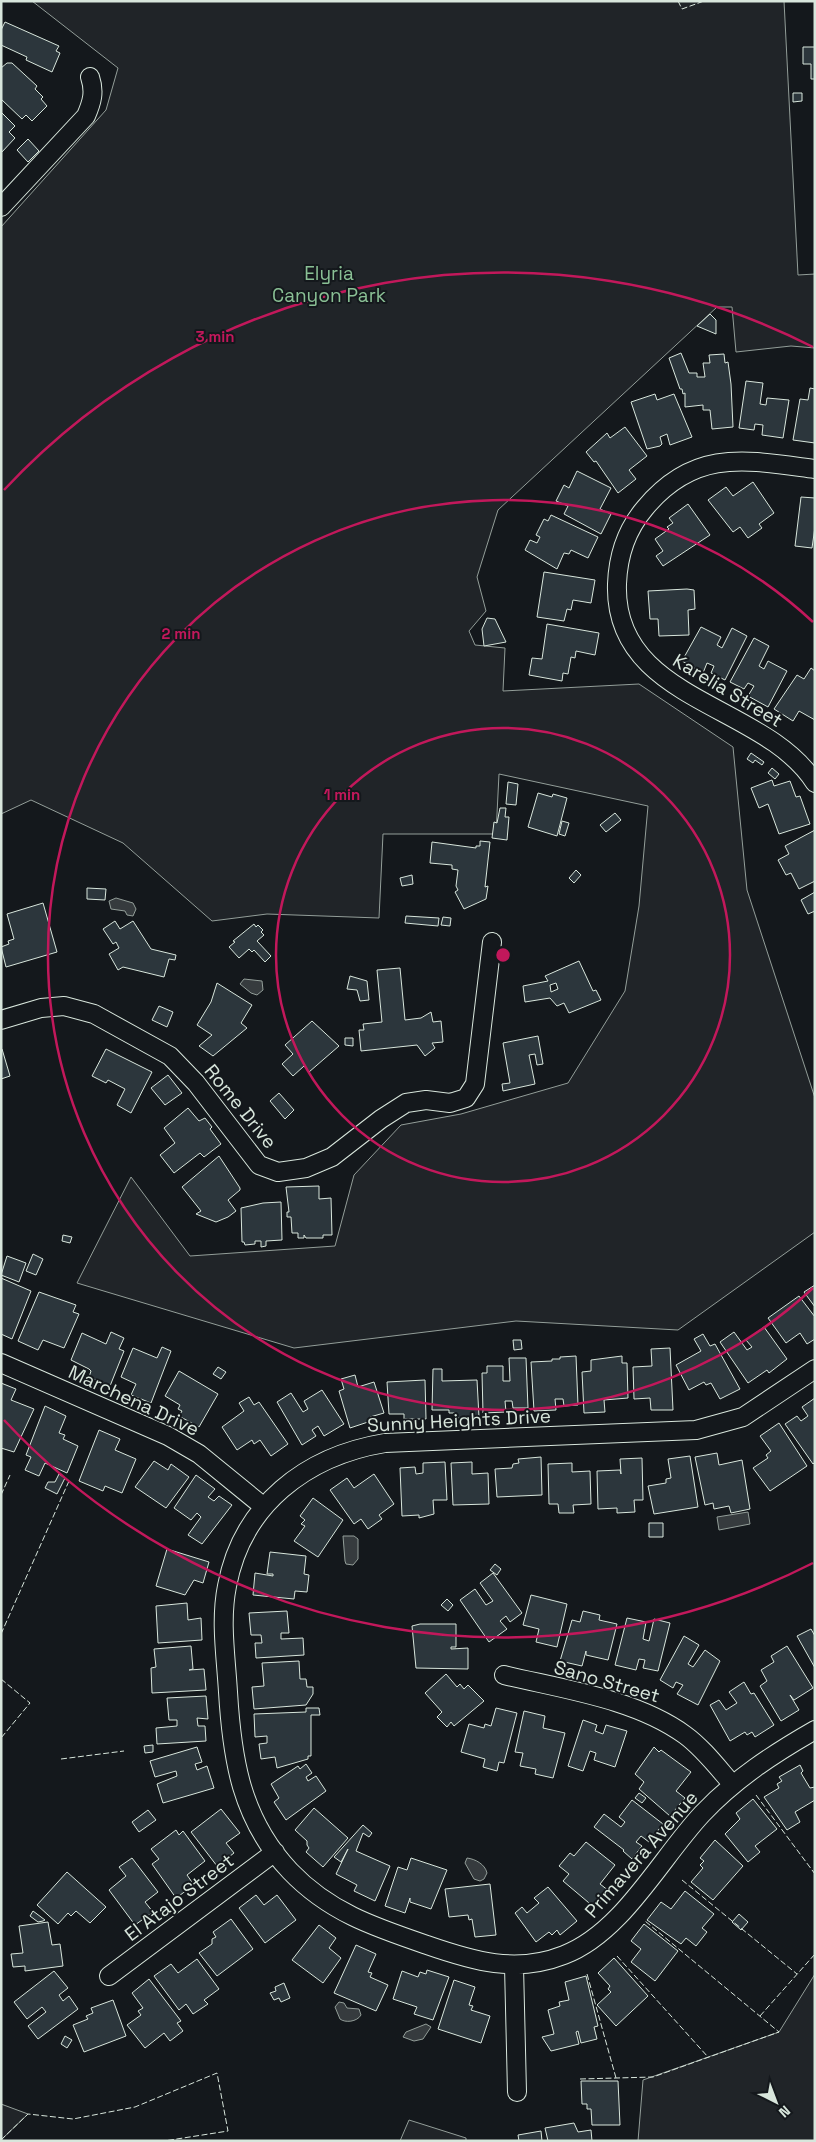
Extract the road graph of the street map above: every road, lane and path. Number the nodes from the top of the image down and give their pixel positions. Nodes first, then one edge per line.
1 (90, 77) dead end
2 (1, 207) edge
3 (815, 469) edge
4 (815, 783) edge
5 (492, 942) dead end
6 (1, 1020) edge
7 (1, 1363) edge
8 (815, 1369) edge
9 (264, 1507) junction
10 (504, 1674) dead end
11 (815, 1730) edge
12 (733, 1785) junction
13 (275, 1852) junction
14 (514, 1966) junction
15 (109, 1976) dead end
16 (517, 2092) dead end

1 - 2 street
3 - 4 street, Karelia Street
5 - 6 street, Rome Drive
7 - 9 street, Marchena Drive
8 - 9 street, Sunny Heights Drive
9 - 13 street, Sunny Heights Drive
10 - 12 street, Sano Street
11 - 12 street, Primavera Avenue
12 - 14 street, Primavera Avenue
13 - 14 street, Primavera Avenue
13 - 15 street, El Atajo Street
14 - 16 street

